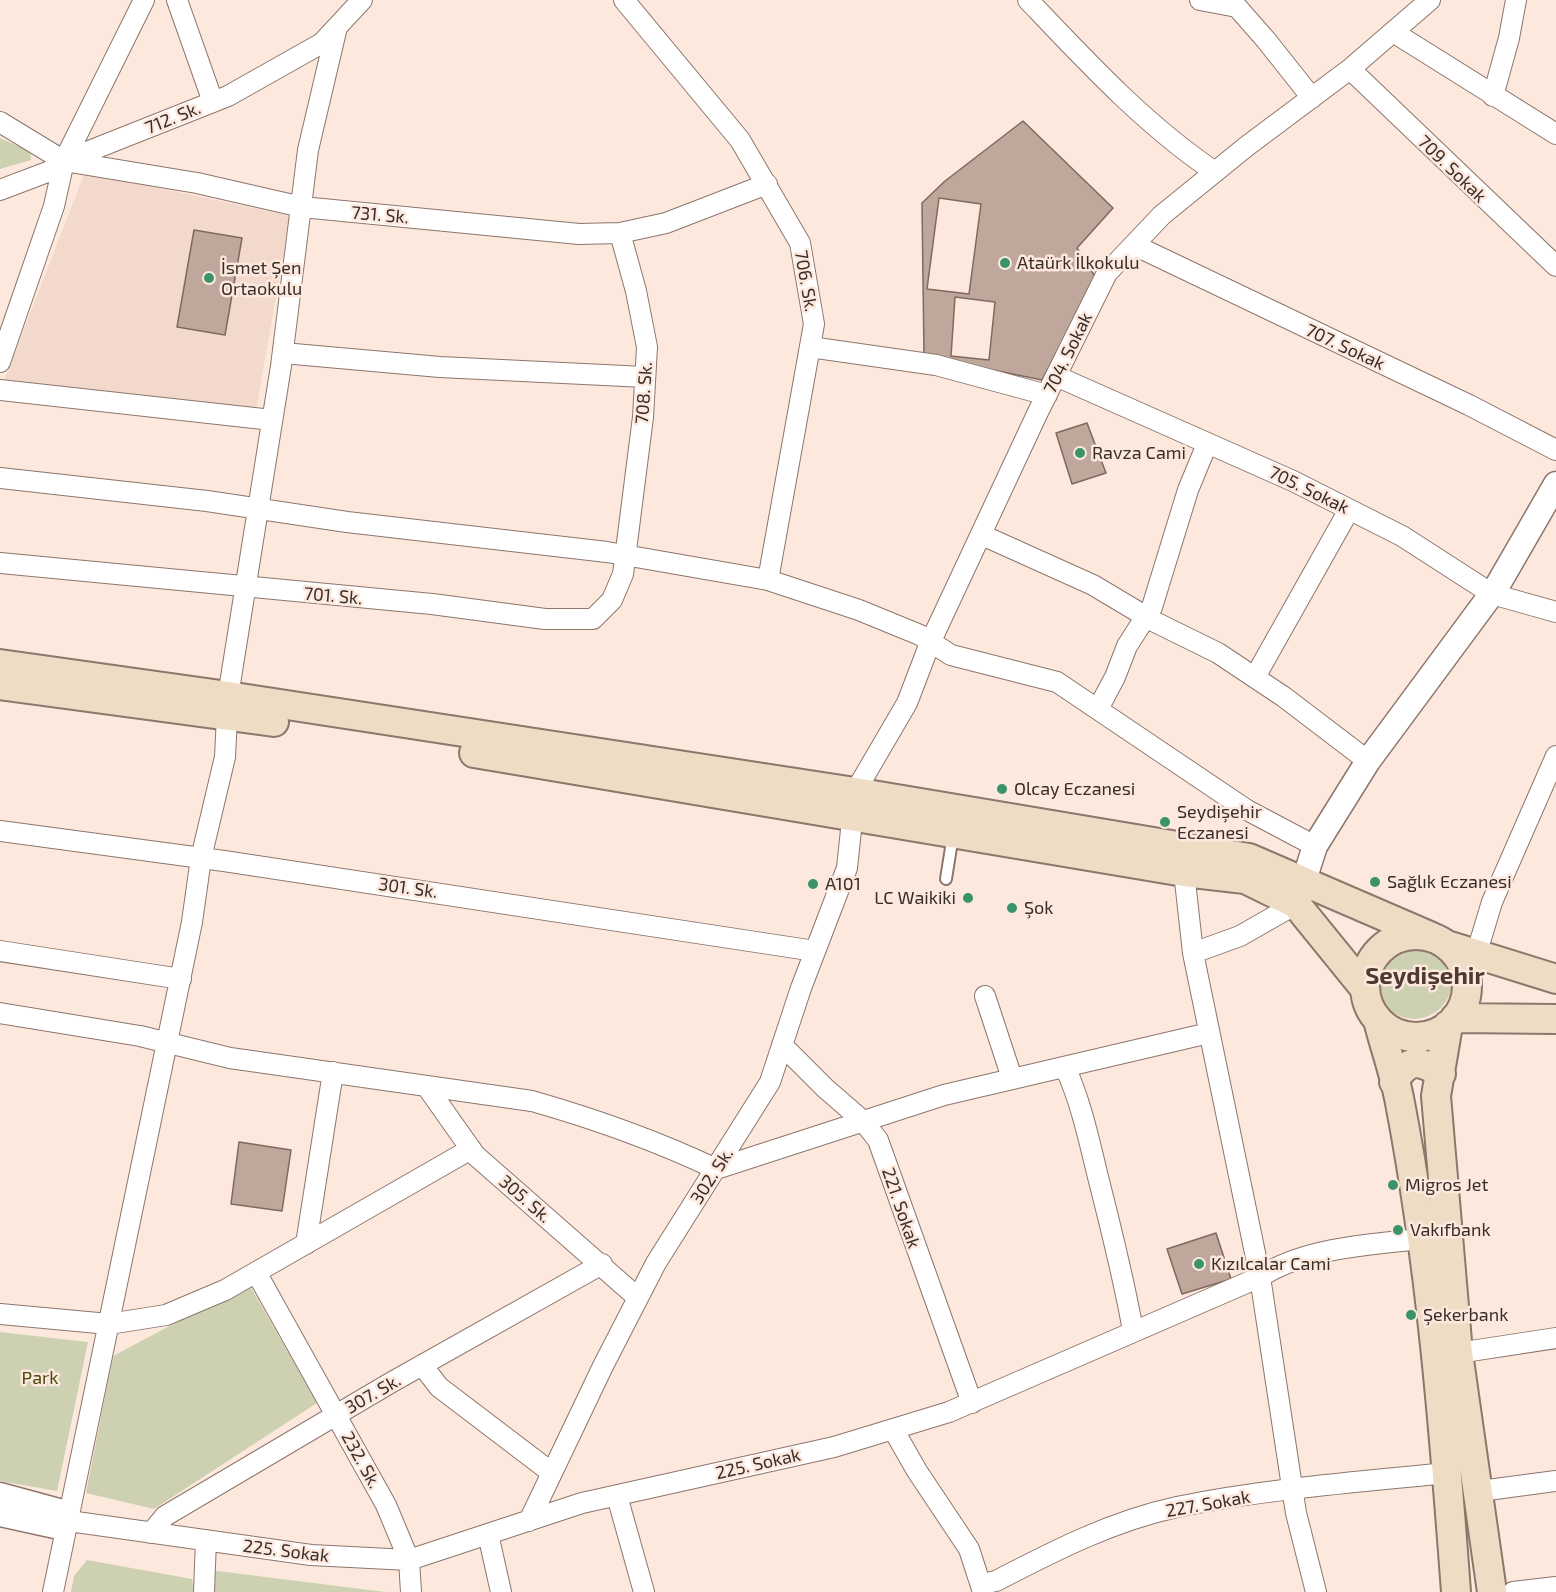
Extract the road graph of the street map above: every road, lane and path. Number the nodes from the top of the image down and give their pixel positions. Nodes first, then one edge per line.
1 (144, 0) edge
2 (177, 0) edge
3 (362, 0) edge
4 (624, 0) edge
5 (1028, 0) edge
6 (1200, 0) edge
7 (1430, 0) edge
8 (1516, 0) edge
9 (1241, 4) edge
10 (337, 27) junction
11 (1393, 32) junction
12 (1350, 69) junction
13 (1493, 96) junction
14 (1312, 98) junction
15 (213, 102) junction
16 (0, 122) edge
17 (1556, 134) edge
18 (64, 161) junction
19 (1215, 172) junction
20 (767, 184) junction
21 (0, 190) edge
22 (302, 207) junction
23 (620, 233) junction
24 (1134, 245) junction
25 (1556, 266) edge
26 (5, 335) edge
27 (810, 347) junction
28 (283, 352) junction
29 (0, 362) edge
30 (645, 376) junction
31 (1056, 376) junction
32 (0, 390) edge
33 (1047, 395) junction
34 (272, 420) junction
35 (1207, 444) junction
36 (1556, 450) edge
37 (0, 478) edge
38 (1553, 498) edge
39 (258, 509) junction
40 (1349, 510) junction
41 (981, 535) junction
42 (626, 555) junction
43 (0, 563) edge
44 (768, 580) junction
45 (247, 586) junction
46 (1492, 594) junction
47 (1556, 612) edge
48 (1146, 617) junction
49 (930, 643) junction
50 (0, 664) edge
51 (1255, 677) junction
52 (0, 685) edge
53 (228, 706) junction
54 (1098, 709) junction
55 (1555, 760) edge
56 (1368, 761) junction
57 (852, 804) junction
58 (0, 831) edge
59 (954, 833) junction
60 (1315, 846) junction
61 (201, 858) junction
62 (1184, 872) junction
63 (946, 879) dead end
64 (1300, 892) junction
65 (1374, 912) junction
66 (1439, 941) junction
67 (1333, 949) junction
68 (0, 951) edge
69 (815, 951) junction
70 (1193, 953) junction
71 (1476, 955) junction
72 (181, 979) junction
73 (1556, 979) edge
74 (1365, 989) junction
75 (985, 996) dead end
76 (0, 1013) edge
77 (1556, 1018) edge
78 (1378, 1020) junction
79 (1452, 1022) junction
80 (1208, 1032) junction
81 (167, 1044) junction
82 (782, 1045) junction
83 (1065, 1067) junction
84 (333, 1072) junction
85 (1010, 1072) junction
86 (1441, 1074) junction
87 (1394, 1082) junction
88 (427, 1087) junction
89 (863, 1121) junction
90 (471, 1149) junction
91 (716, 1169) junction
92 (1422, 1239) junction
93 (306, 1244) junction
94 (602, 1264) junction
95 (256, 1272) junction
96 (1260, 1277) junction
97 (638, 1298) junction
98 (0, 1314) edge
99 (109, 1324) junction
100 (1133, 1331) junction
101 (1556, 1338) edge
102 (1458, 1353) junction
103 (422, 1365) junction
104 (972, 1403) junction
105 (337, 1415) junction
106 (892, 1429) junction
107 (552, 1473) junction
108 (1447, 1473) junction
109 (1556, 1481) edge
110 (1292, 1490) junction
111 (1480, 1491) junction
112 (0, 1495) edge
113 (617, 1496) junction
114 (0, 1514) edge
115 (69, 1521) junction
116 (529, 1521) junction
117 (151, 1533) junction
118 (488, 1534) junction
119 (206, 1540) junction
120 (408, 1560) junction
121 (1556, 1587) edge
122 (983, 1588) edge
123 (53, 1592) edge
124 (204, 1592) edge
125 (411, 1592) edge
126 (501, 1592) edge
127 (644, 1592) edge
128 (1316, 1592) edge
129 (1456, 1592) edge
130 (1492, 1592) edge
131 (1513, 1592) edge

1 - 18 street
2 - 15 street
3 - 10 street, 712. Sk.
4 - 20 street, 706. Sk.
5 - 19 street
6 - 9 street
7 - 11 street, 704. Sokak
8 - 13 street
9 - 14 street
10 - 15 street, 712. Sk.
10 - 22 street
11 - 12 street, 704. Sokak
11 - 13 street
12 - 14 street, 704. Sokak
12 - 25 street, 709. Sokak
13 - 17 street
14 - 19 street, 704. Sokak
15 - 18 street, 712. Sk.
16 - 18 street, 731. Sk.
18 - 21 street, 712. Sk.
18 - 22 street, 731. Sk.
18 - 26 street
19 - 24 street, 704. Sokak
20 - 23 street, 731. Sk.
20 - 27 street, 706. Sk.
22 - 23 street, 731. Sk.
22 - 28 street
23 - 30 street, 708. Sk.
24 - 31 street, 704. Sokak
24 - 36 street, 707. Sokak
26 - 29 street
27 - 33 street
27 - 44 street, 706. Sk.
28 - 30 street
28 - 34 street
30 - 42 street, 708. Sk.
31 - 33 street, 704. Sokak
31 - 35 street, 705. Sokak
32 - 34 street
33 - 41 street, 704. Sokak
34 - 39 street
35 - 40 street, 705. Sokak
35 - 48 street
37 - 39 street
38 - 46 street
39 - 42 street
39 - 45 street
40 - 46 street, 705. Sokak
40 - 51 street
41 - 48 street
41 - 49 street, 704. Sokak
42 - 44 street
42 - 45 street, 701. Sk.
43 - 45 street, 701. Sk.
44 - 49 street
45 - 53 street
46 - 47 street, 705. Sokak
46 - 56 street
48 - 51 street
48 - 54 street
49 - 54 street
49 - 57 street, 704. Sokak
50 - 53 main road
51 - 56 street
52 - 53 main road
53 - 57 main road
53 - 61 street
54 - 60 street
55 - 71 street
56 - 60 street
57 - 59 main road
57 - 64 main road
57 - 69 street, 302. Sk.
58 - 61 street, 301. Sk.
59 - 62 main road
59 - 63 lane
60 - 64 street
61 - 69 street, 301. Sk.
61 - 72 street
62 - 64 main road
62 - 70 street
64 - 65 main road
64 - 67 main road
64 - 70 street
65 - 66 main road
65 - 67 main road
66 - 71 main road
66 - 74 main road
66 - 79 main road
67 - 74 main road
68 - 72 street
69 - 82 street, 302. Sk.
70 - 80 street
71 - 73 main road
72 - 81 street
74 - 78 main road
75 - 85 street
76 - 81 street
77 - 79 main road
78 - 79 main road
78 - 87 main road
79 - 86 main road
80 - 83 street
80 - 85 street
80 - 96 street
81 - 84 street
81 - 99 street
82 - 89 street, 221. Sokak
82 - 91 street, 302. Sk.
83 - 89 street
83 - 100 street
84 - 88 street
84 - 93 street
85 - 89 street
86 - 87 main road
86 - 102 main road
87 - 92 main road
88 - 90 street, 305. Sk.
88 - 91 street
89 - 91 street
89 - 104 street, 221. Sokak
90 - 93 street
90 - 94 street, 305. Sk.
91 - 97 street, 302. Sk.
92 - 96 street, 225. Sokak
92 - 108 main road
93 - 95 street
94 - 97 street, 305. Sk.
94 - 103 street, 307. Sk.
95 - 99 street
95 - 105 street, 232. Sk.
96 - 100 street, 225. Sokak
96 - 110 street
97 - 107 street, 302. Sk.
98 - 99 street
99 - 115 street
100 - 104 street, 225. Sokak
101 - 102 street
102 - 111 main road
103 - 105 street, 307. Sk.
103 - 107 street
104 - 106 street, 225. Sokak
105 - 117 street, 307. Sk.
105 - 120 street, 232. Sk.
106 - 113 street, 225. Sokak
106 - 122 street
107 - 116 street, 302. Sk.
108 - 110 street, 227. Sokak
108 - 129 main road
109 - 111 street
110 - 122 street, 227. Sokak
110 - 128 street
111 - 130 main road
112 - 115 street
113 - 116 street, 225. Sokak
113 - 127 street
114 - 115 street
115 - 117 street, 225. Sokak
115 - 123 street
116 - 118 street, 225. Sokak
117 - 119 street, 225. Sokak
118 - 120 street, 225. Sokak
118 - 126 street
119 - 120 street, 225. Sokak
119 - 124 street
120 - 125 street, 232. Sk.
121 - 131 street

